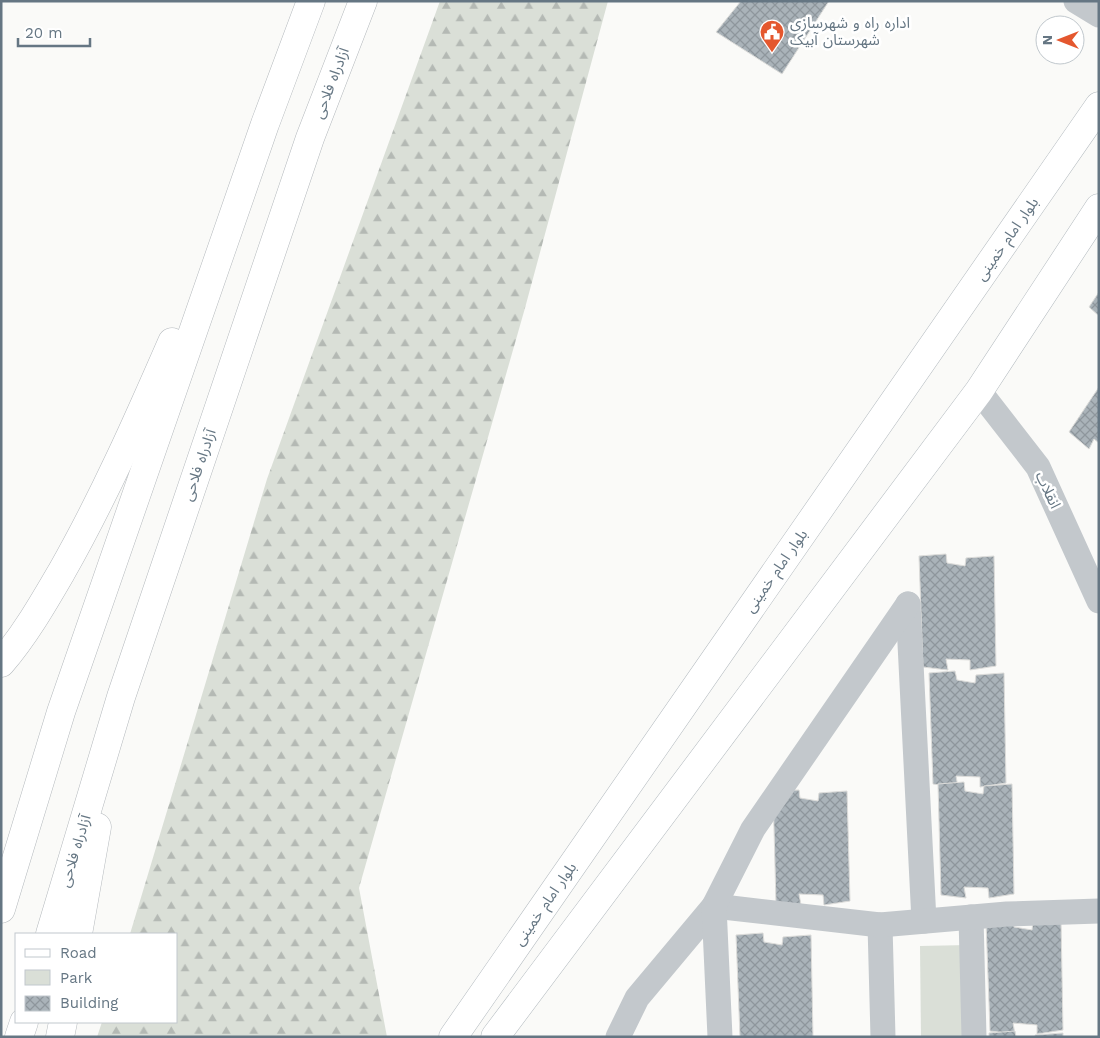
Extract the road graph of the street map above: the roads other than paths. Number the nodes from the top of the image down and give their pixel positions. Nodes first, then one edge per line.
1 (311, 1) edge
2 (363, 1) edge
3 (1076, 1) edge
4 (1099, 15) edge
5 (1099, 106) edge
6 (265, 124) junction
7 (1099, 208) edge
8 (979, 391) junction
9 (1099, 601) edge
10 (1, 663) edge
11 (121, 697) junction
12 (714, 906) junction
13 (1, 909) edge
14 (1099, 911) edge
15 (971, 917) junction
16 (924, 921) junction
17 (880, 925) junction
18 (50, 933) edge
19 (78, 933) edge
20 (24, 1023) edge
21 (63, 1023) edge
22 (19, 1037) edge
23 (60, 1037) edge
24 (453, 1037) edge
25 (496, 1037) edge
26 (618, 1037) edge
27 (720, 1037) edge
28 (883, 1037) edge
29 (974, 1037) edge

1 - 6 main road
2 - 11 main road, آزادراه فلاحی
3 - 4 street
5 - 24 main road, بلوار امام خمینی
6 - 10 main road
6 - 13 main road
7 - 8 main road
8 - 9 street, انقلاب
8 - 25 main road
11 - 18 main road, آزادراه فلاحی
11 - 19 main road
12 - 16 street
12 - 17 street
12 - 26 street
12 - 27 street
14 - 15 street
15 - 16 street
15 - 29 street
16 - 17 street
17 - 28 street
20 - 22 main road
21 - 23 main road

